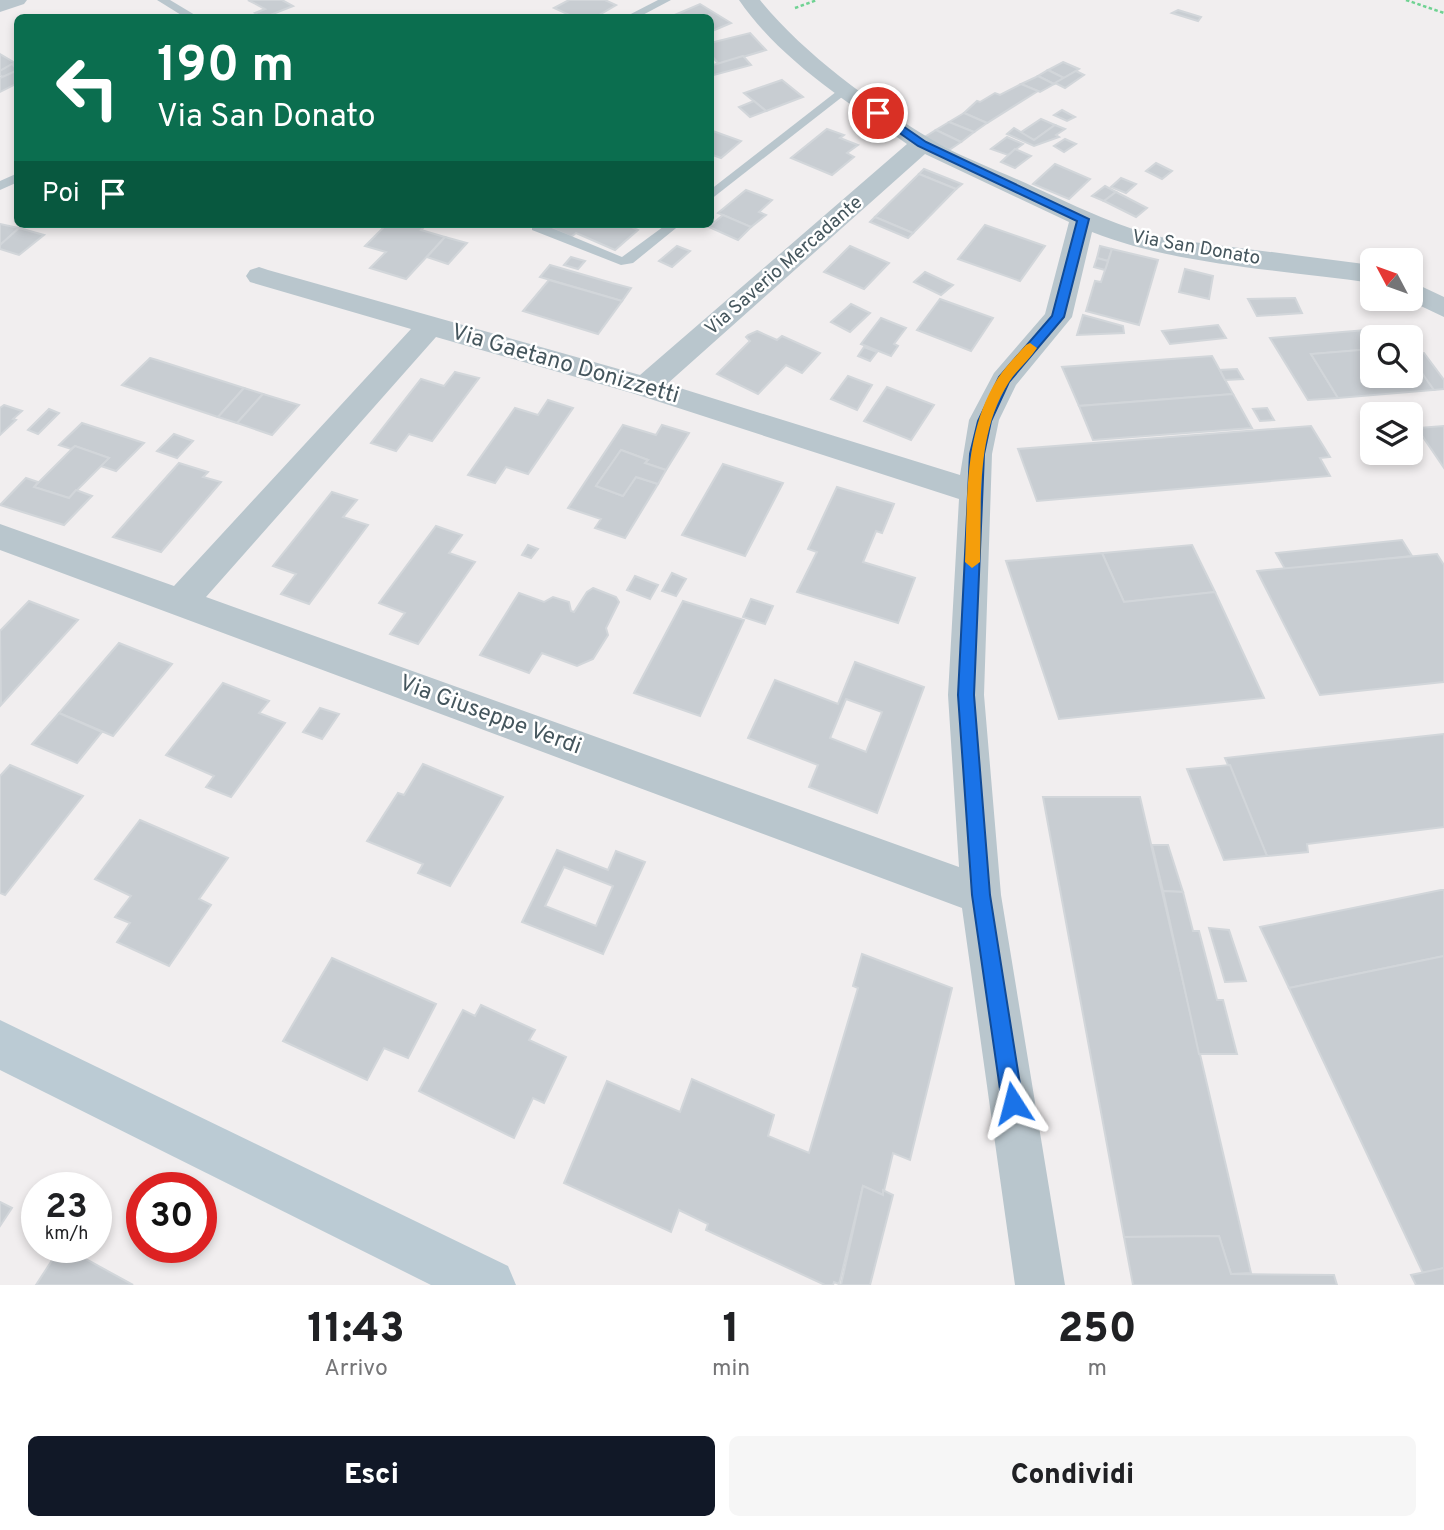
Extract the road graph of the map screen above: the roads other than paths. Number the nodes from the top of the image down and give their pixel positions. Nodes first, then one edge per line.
1 (17, 0) edge
2 (162, 0) edge
3 (666, 0) edge
4 (749, 0) edge
5 (0, 6) edge
6 (188, 14) edge
7 (636, 14) edge
8 (845, 90) junction
9 (922, 144) junction
10 (714, 193) edge
11 (1083, 219) junction
12 (537, 228) dead end
13 (670, 228) edge
14 (1360, 272) edge
15 (259, 276) dead end
16 (1423, 297) edge
17 (1444, 308) edge
18 (431, 325) junction
19 (645, 387) junction
20 (976, 492) junction
21 (0, 537) edge
22 (180, 603) junction
23 (981, 895) junction
24 (0, 1044) edge
25 (489, 1285) edge
26 (1040, 1285) edge

1 - 5 street
2 - 6 lane
3 - 7 lane
4 - 8 street, Via San Donato
8 - 9 street, Via San Donato
8 - 10 lane
9 - 11 street, Via San Donato
9 - 19 street, Via Saverio Mercadante
11 - 14 street, Via San Donato
11 - 20 street
12 - 13 lane
15 - 18 street
16 - 17 street
18 - 19 street, Via Gaetano Donizzetti
18 - 22 street, Via Gaetano Donizzetti
19 - 20 street, Via Gaetano Donizzetti
20 - 23 street
21 - 22 street, Via Giuseppe Verdi
22 - 23 street, Via Giuseppe Verdi
23 - 26 street
24 - 25 main road

